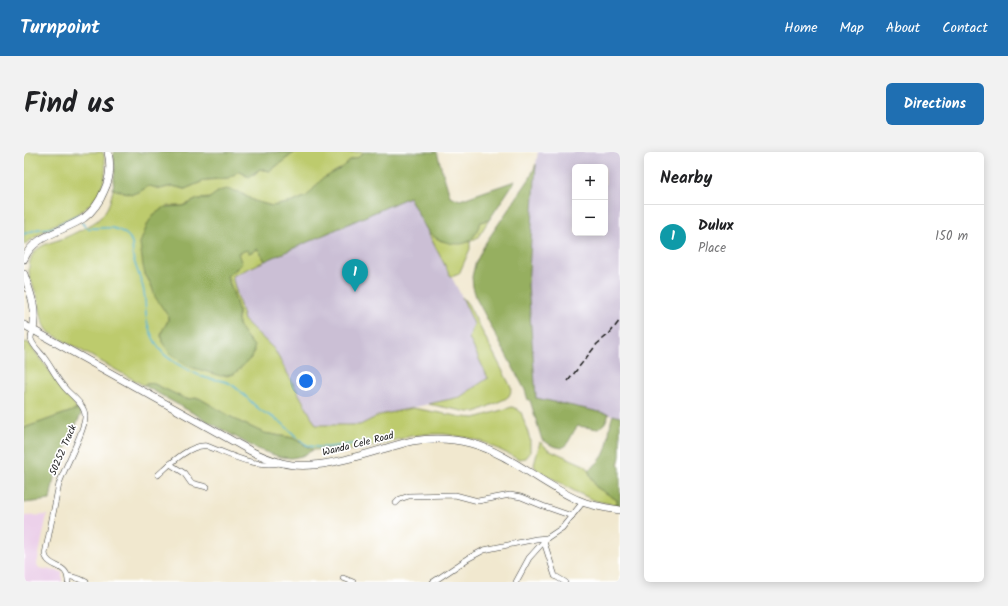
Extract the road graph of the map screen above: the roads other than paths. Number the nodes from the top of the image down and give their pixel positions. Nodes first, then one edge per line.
1 (108, 152) edge
2 (24, 259) edge
3 (24, 274) edge
4 (24, 325) edge
5 (33, 330) junction
6 (283, 463) junction
7 (170, 464) junction
8 (158, 475) dead end
9 (208, 487) dead end
10 (583, 502) junction
11 (396, 503) dead end
12 (620, 510) edge
13 (572, 516) junction
14 (545, 540) junction
15 (343, 578) dead end
16 (68, 579) edge
17 (86, 582) edge
18 (353, 582) edge
19 (433, 582) edge
20 (516, 582) edge
21 (565, 582) edge

1 - 2 street
3 - 5 street
4 - 5 street, Wanda Cele Road
5 - 6 street, Wanda Cele Road
5 - 16 street, 50252 Track
6 - 7 street
6 - 10 street, Wanda Cele Road
7 - 8 street
7 - 9 street
10 - 12 street, Wanda Cele Road
10 - 13 street
11 - 13 street
13 - 14 street
14 - 19 street
14 - 20 street
14 - 21 street
15 - 18 street
16 - 17 street

